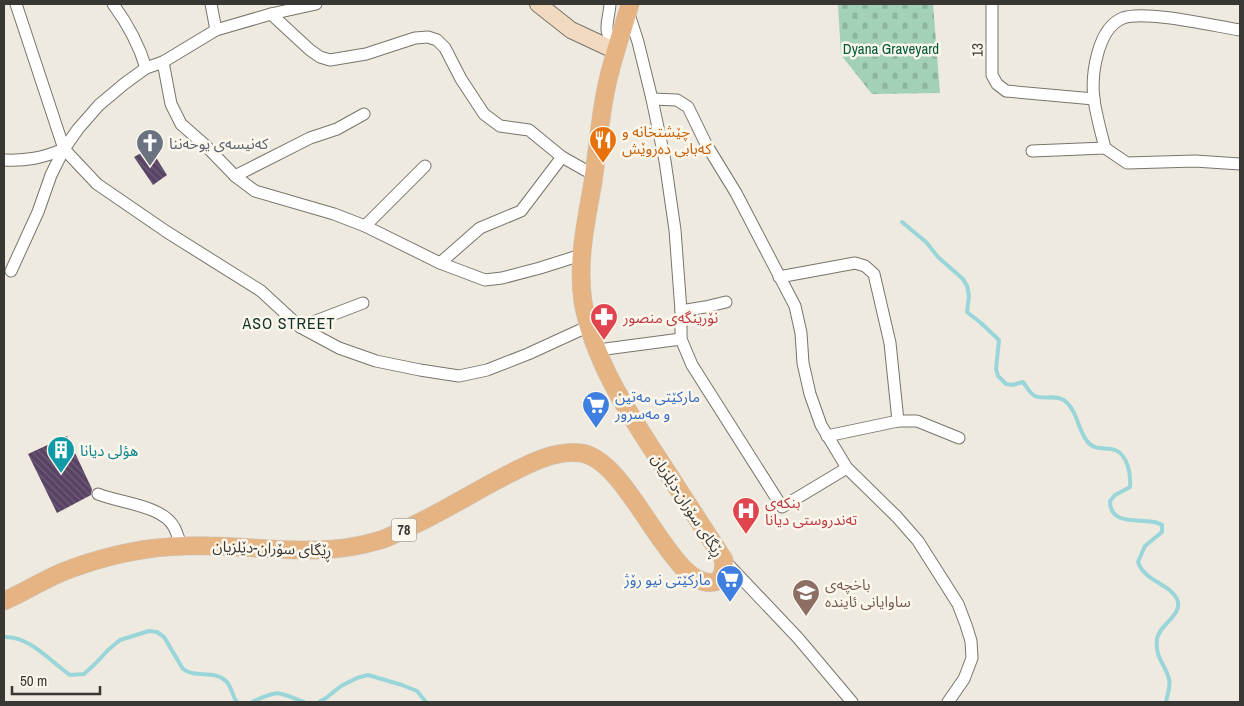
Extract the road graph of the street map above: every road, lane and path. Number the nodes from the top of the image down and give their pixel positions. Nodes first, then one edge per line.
1 (16, 4) edge
2 (113, 4) edge
3 (211, 4) edge
4 (316, 4) edge
5 (538, 4) edge
6 (610, 4) edge
7 (992, 4) edge
8 (1147, 4) edge
9 (629, 7) edge
10 (270, 14) junction
11 (1147, 16) junction
12 (216, 30) junction
13 (1240, 30) edge
14 (617, 48) junction
15 (163, 62) junction
16 (146, 68) junction
17 (652, 99) junction
18 (1094, 99) junction
19 (364, 114) dead end
20 (1105, 148) junction
21 (64, 149) junction
22 (1032, 151) dead end
23 (562, 157) junction
24 (4, 160) edge
25 (1240, 164) edge
26 (425, 166) dead end
27 (594, 175) junction
28 (235, 176) junction
29 (365, 226) junction
30 (581, 255) junction
31 (440, 262) junction
32 (10, 271) dead end
33 (779, 277) junction
34 (726, 302) dead end
35 (362, 303) dead end
36 (681, 311) junction
37 (589, 326) junction
38 (300, 327) junction
39 (682, 339) junction
40 (598, 350) junction
41 (898, 421) junction
42 (827, 436) junction
43 (959, 438) dead end
44 (847, 468) junction
45 (98, 494) dead end
46 (182, 546) junction
47 (724, 560) junction
48 (4, 601) edge
49 (852, 702) edge
50 (948, 702) edge

1 - 21 street
2 - 16 street
3 - 12 street
4 - 10 street
5 - 14 street
6 - 14 street
7 - 18 street, 13
8 - 11 street
9 - 14 main road, ڕێگای سۆران-دێلزیان
9 - 17 street
10 - 12 street
10 - 23 street
11 - 13 street
11 - 18 street
12 - 15 street
14 - 27 main road, ڕێگای سۆران-دێلزیان
15 - 16 street
15 - 28 street
16 - 21 street
17 - 33 street
17 - 36 street
18 - 20 street
19 - 28 street
20 - 22 street
20 - 25 street
21 - 24 street
21 - 32 street
21 - 38 street
23 - 27 street
23 - 31 street
26 - 29 street
27 - 30 main road, ڕێگای سۆران-دێلزیان
28 - 29 street
29 - 31 street
30 - 31 street
30 - 37 main road, ڕێگای سۆران-دێلزیان
33 - 41 street
33 - 42 street
34 - 36 street
35 - 38 street
36 - 39 street
37 - 38 street
37 - 40 main road, ڕێگای سۆران-دێلزیان
39 - 40 street
39 - 44 street
40 - 47 main road, ڕێگای سۆران-دێلزیان
41 - 42 street
41 - 43 street
42 - 44 street
44 - 50 street
45 - 46 street
46 - 47 main road, ڕێگای سۆران-دێلزیان / 78
46 - 48 main road, ڕێگای سۆران-دێلزیان / 78
47 - 49 street

